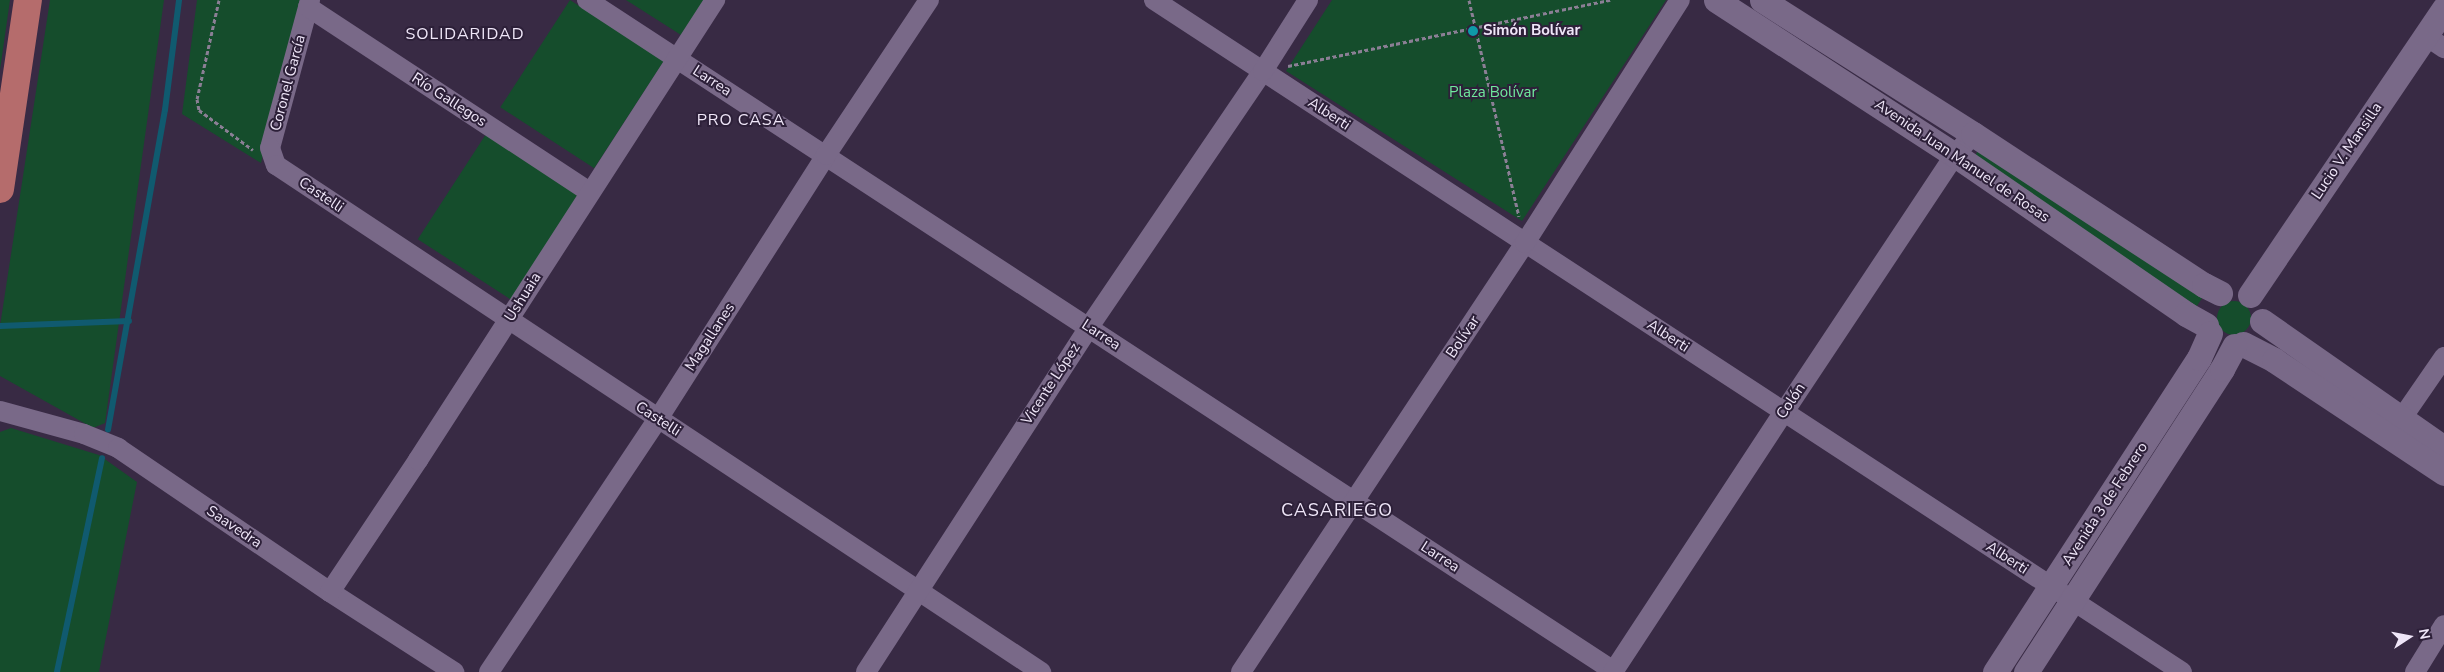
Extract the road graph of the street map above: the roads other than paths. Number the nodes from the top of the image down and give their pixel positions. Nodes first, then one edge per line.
1 (28, 0) edge
2 (587, 0) edge
3 (715, 0) edge
4 (929, 0) edge
5 (1154, 0) edge
6 (1308, 0) edge
7 (1680, 0) edge
8 (1716, 0) edge
9 (1762, 0) edge
10 (309, 4) edge
11 (2444, 8) edge
12 (2435, 42) edge
13 (678, 58) junction
14 (1263, 71) junction
15 (1973, 134) junction
16 (826, 155) junction
17 (1955, 155) junction
18 (276, 165) joint
19 (0, 189) edge
20 (590, 192) junction
21 (1526, 243) junction
22 (2220, 293) junction
23 (2250, 295) junction
24 (508, 320) junction
25 (2262, 321) junction
26 (1089, 327) junction
27 (2208, 329) junction
28 (2239, 345) junction
29 (2444, 357) edge
30 (0, 411) edge
31 (1784, 412) junction
32 (658, 419) junction
33 (2395, 428) junction
34 (2444, 448) edge
35 (2444, 473) edge
36 (1354, 501) junction
37 (2051, 586) junction
38 (918, 591) junction
39 (330, 592) junction
40 (2073, 600) junction
41 (2444, 625) edge
42 (454, 672) edge
43 (489, 672) edge
44 (866, 672) edge
45 (1041, 672) edge
46 (1241, 672) edge
47 (1614, 672) edge
48 (1995, 672) edge
49 (2026, 672) edge
50 (2182, 672) edge
51 (2415, 672) edge

1 - 19 highway
2 - 13 street, Larrea
3 - 13 street, Ushuaia
4 - 16 street, Magallanes
5 - 14 street, Alberti
6 - 14 street, Vicente López
7 - 21 street, Bolívar
8 - 17 street, Avenida Juan Manuel de Rosas
9 - 15 street, Avenida Juan Manuel de Rosas
10 - 18 street, Coronel García
10 - 20 street, Río Gallegos
11 - 12 street, Lucio V. Mansilla
12 - 23 street, Lucio V. Mansilla
13 - 16 street, Larrea
13 - 20 street, Ushuaia
14 - 21 street, Alberti
14 - 26 street, Vicente López
15 - 17 street, Colón
15 - 22 street, Avenida Juan Manuel de Rosas
16 - 26 street, Larrea
16 - 32 street, Magallanes
17 - 27 street, Avenida Juan Manuel de Rosas
17 - 31 street, Colón
18 - 24 street, Castelli
20 - 24 street, Ushuaia
21 - 31 street, Alberti
21 - 36 street, Bolívar
22 - 23 street
22 - 27 street
23 - 25 street
24 - 32 street, Castelli
24 - 39 street, Ushuaia
25 - 28 street
25 - 33 street
26 - 36 street, Larrea
26 - 38 street, Vicente López
27 - 28 street
27 - 37 street, Avenida 3 de Febrero
28 - 33 street
28 - 40 street, Avenida 3 de Febrero
29 - 33 street
30 - 39 street, Saavedra
31 - 37 street, Alberti
31 - 47 street, Colón
32 - 38 street, Castelli
32 - 43 street, Magallanes
33 - 34 street
33 - 35 street
36 - 46 street, Bolívar
36 - 47 street, Larrea
37 - 40 street, Alberti
37 - 48 street, Avenida 3 de Febrero
38 - 44 street, Vicente López
38 - 45 street, Castelli
39 - 42 street, Saavedra
40 - 49 street, Avenida 3 de Febrero
40 - 50 street, Alberti
41 - 51 street

